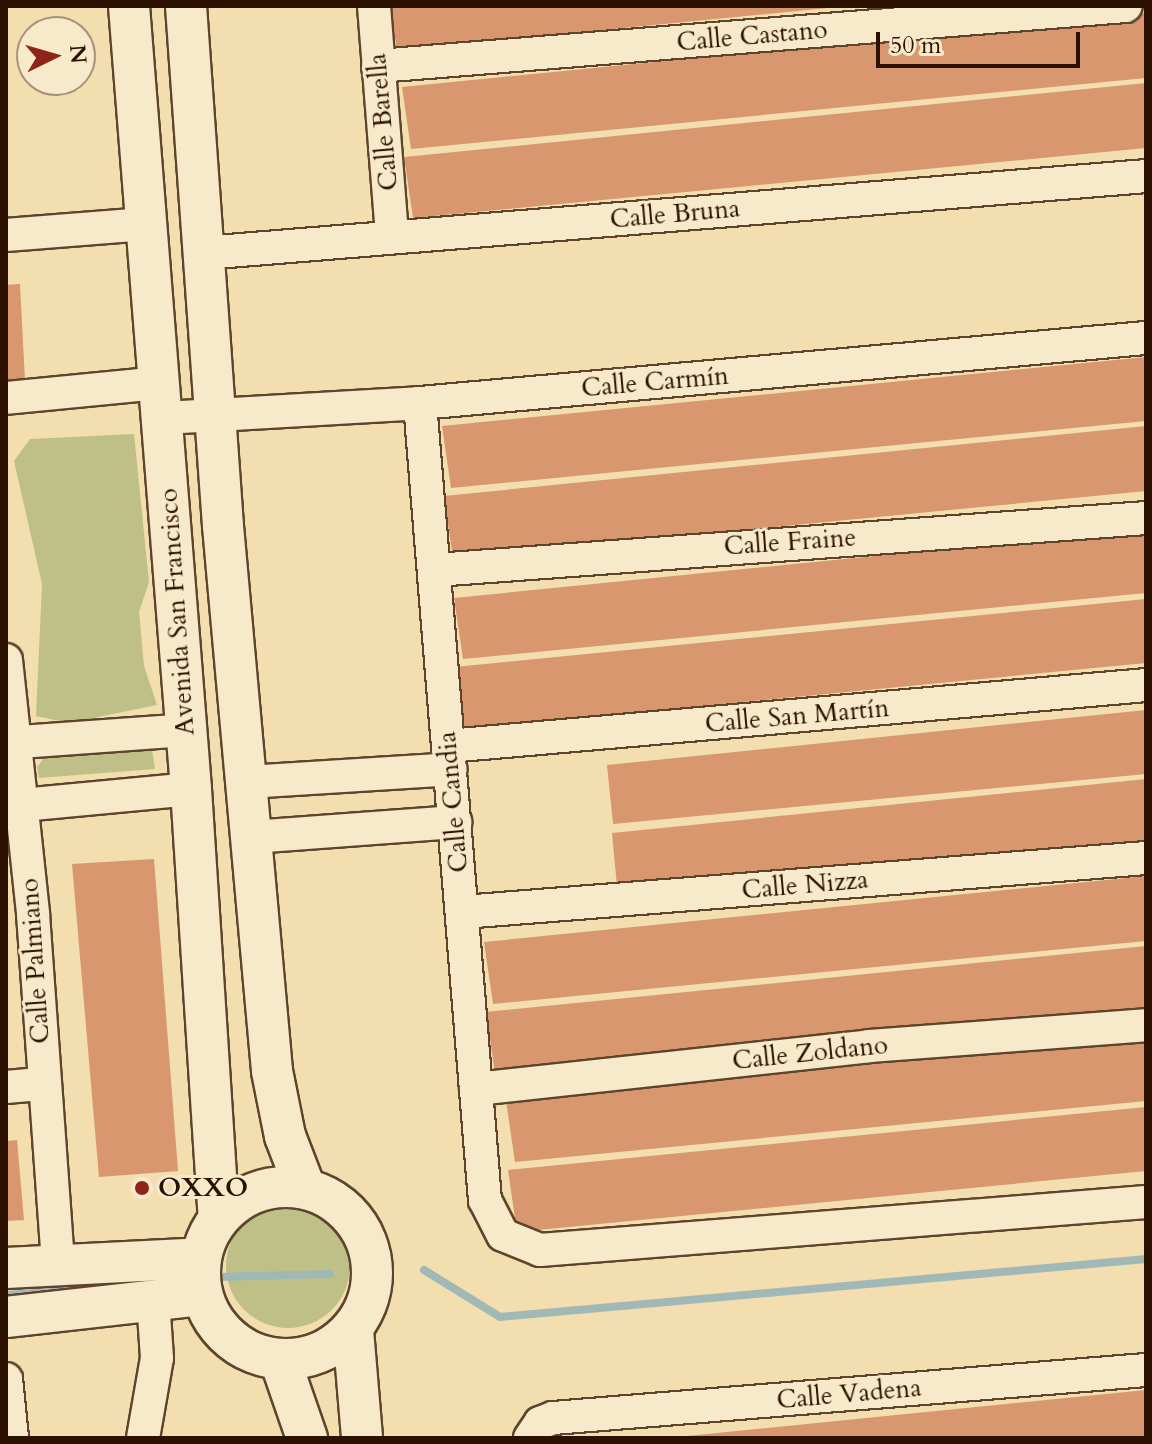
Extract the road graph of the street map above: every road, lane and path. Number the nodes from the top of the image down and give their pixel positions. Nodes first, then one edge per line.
1 (129, 6) edge
2 (186, 6) edge
3 (374, 6) edge
4 (1126, 6) edge
5 (378, 66) junction
6 (196, 116) junction
7 (138, 121) junction
8 (1146, 176) edge
9 (146, 224) junction
10 (6, 235) edge
11 (392, 237) junction
12 (204, 253) junction
13 (1146, 338) edge
14 (6, 398) edge
15 (161, 400) junction
16 (420, 403) junction
17 (216, 414) junction
18 (1146, 518) edge
19 (435, 570) junction
20 (6, 660) edge
21 (1146, 685) edge
22 (186, 730) junction
23 (11, 743) edge
24 (450, 757) junction
25 (247, 782) junction
26 (191, 789) junction
27 (22, 805) junction
28 (455, 822) junction
29 (252, 837) junction
30 (1146, 858) edge
31 (463, 912) junction
32 (20, 915) edge
33 (1146, 1025) edge
34 (43, 1084) junction
35 (6, 1087) edge
36 (476, 1089) junction
37 (305, 1188) junction
38 (1146, 1202) edge
39 (219, 1218) junction
40 (58, 1264) junction
41 (6, 1268) edge
42 (201, 1276) junction
43 (153, 1300) junction
44 (6, 1317) edge
45 (353, 1330) junction
46 (280, 1360) junction
47 (1146, 1370) edge
48 (6, 1379) edge
49 (542, 1428) edge
50 (12, 1438) edge
51 (143, 1438) edge
52 (307, 1438) edge
53 (362, 1438) edge

1 - 7 street, Avenida San Francisco
2 - 6 street, Avenida San Francisco
3 - 5 street, Calle Barella
4 - 5 street, Calle Castano
5 - 11 street, Calle Barella
6 - 7 street
6 - 12 street, Avenida San Francisco
7 - 9 street, Avenida San Francisco
8 - 11 street, Calle Bruna
9 - 10 street
9 - 15 street, Avenida San Francisco
11 - 12 street, Calle Bruna
12 - 17 street, Avenida San Francisco
13 - 16 street, Calle Carmín
14 - 15 street, Calle Carmín
15 - 17 street, Calle Carmín
15 - 22 street, Avenida San Francisco
16 - 17 street, Calle Carmín
16 - 19 street, Calle Candia
17 - 25 street, Avenida San Francisco
18 - 19 street, Calle Fraine
19 - 24 street, Calle Candia
20 - 23 street, Calle Palmiano
21 - 24 street, Calle San Martín
22 - 23 street
22 - 26 street, Avenida San Francisco
23 - 27 street, Calle Palmiano
24 - 25 street, Calle San Martín
24 - 28 street, Calle Candia
25 - 29 street, Avenida San Francisco
26 - 27 street
26 - 39 street, Avenida San Francisco
27 - 32 street, Calle Palmiano
28 - 29 street
28 - 31 street, Calle Candia
29 - 37 street, Avenida San Francisco
30 - 31 street, Calle Nizza
31 - 36 street, Calle Candia
32 - 34 street, Calle Palmiano
33 - 36 street, Calle Zoldano
34 - 35 street
34 - 40 street, Calle Palmiano
36 - 38 street, Calle Candia
37 - 39 street
37 - 45 street
39 - 42 street
40 - 41 street
40 - 42 street
42 - 43 street
42 - 46 street
43 - 44 street
43 - 51 street
45 - 46 street
45 - 53 street
46 - 52 street
47 - 49 street, Calle Vadena
48 - 50 street

